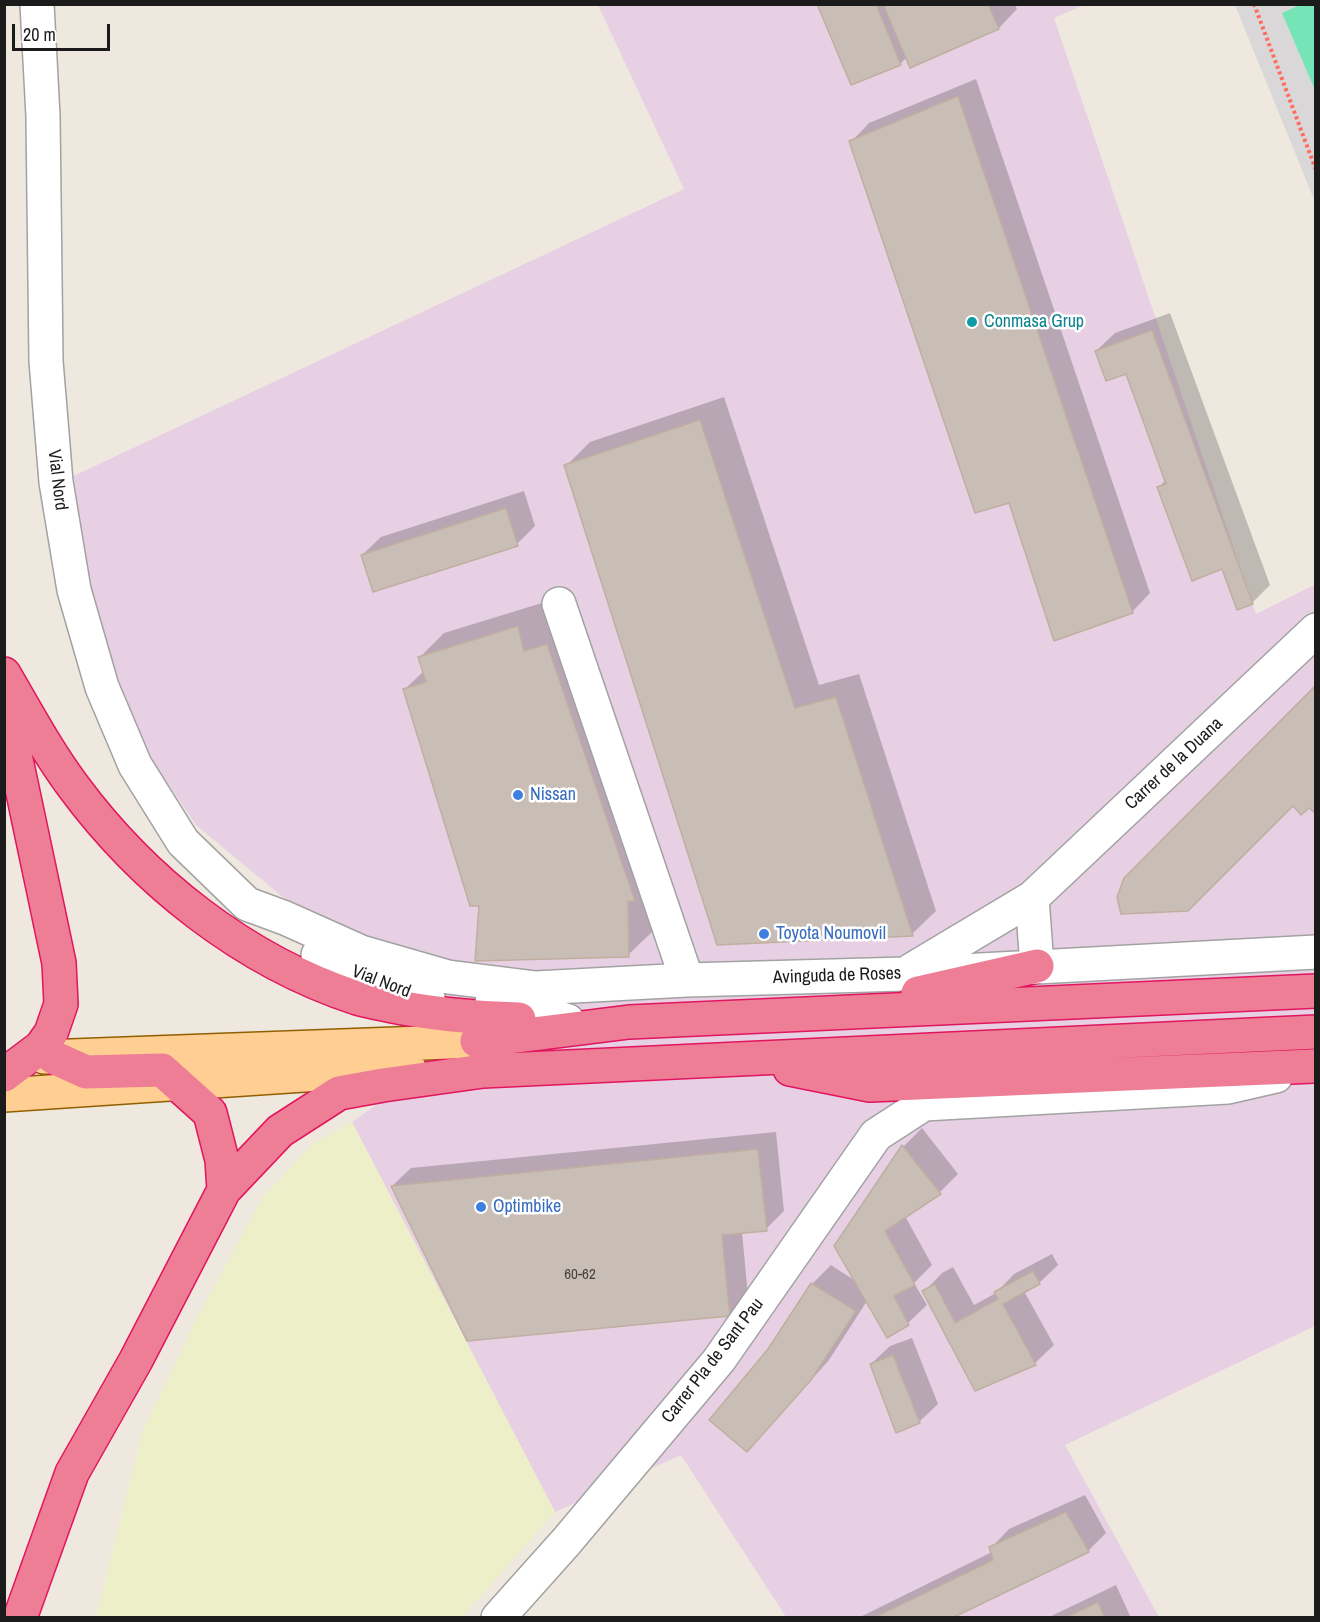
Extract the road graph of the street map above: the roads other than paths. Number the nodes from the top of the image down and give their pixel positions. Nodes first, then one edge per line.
1 (37, 4) edge
2 (559, 604) dead end
3 (1316, 630) edge
4 (4, 674) edge
5 (4, 703) edge
6 (1032, 898) junction
7 (247, 904) junction
8 (362, 952) joint
9 (1316, 952) edge
10 (1037, 966) junction
11 (906, 974) junction
12 (687, 980) junction
13 (1316, 991) edge
14 (837, 1012) junction
15 (568, 1021) junction
16 (628, 1022) junction
17 (1316, 1032) edge
18 (480, 1056) junction
19 (741, 1059) junction
20 (23, 1062) edge
21 (1315, 1066) edge
22 (178, 1085) junction
23 (4, 1095) edge
24 (225, 1190) junction
25 (20, 1617) edge
26 (498, 1617) edge

1 - 7 street, Vial Nord
2 - 12 street
3 - 6 street, Carrer de la Duana
4 - 15 highway
5 - 20 highway
6 - 10 street
6 - 11 street, Carrer de la Duana
7 - 8 street, Vial Nord
7 - 15 street, Vial Nord
8 - 12 street, Avinguda de Roses
9 - 10 street, Avinguda de Roses
10 - 11 street, Avinguda de Roses
10 - 14 highway
11 - 12 street, Avinguda de Roses
13 - 14 highway
14 - 16 highway
15 - 16 highway
16 - 18 highway
17 - 19 highway
18 - 19 highway
18 - 20 main road
18 - 22 main road
18 - 24 highway
19 - 21 highway
20 - 22 highway
21 - 26 street, Carrer Pla de Sant Pau
22 - 23 main road
22 - 24 highway
24 - 25 highway

